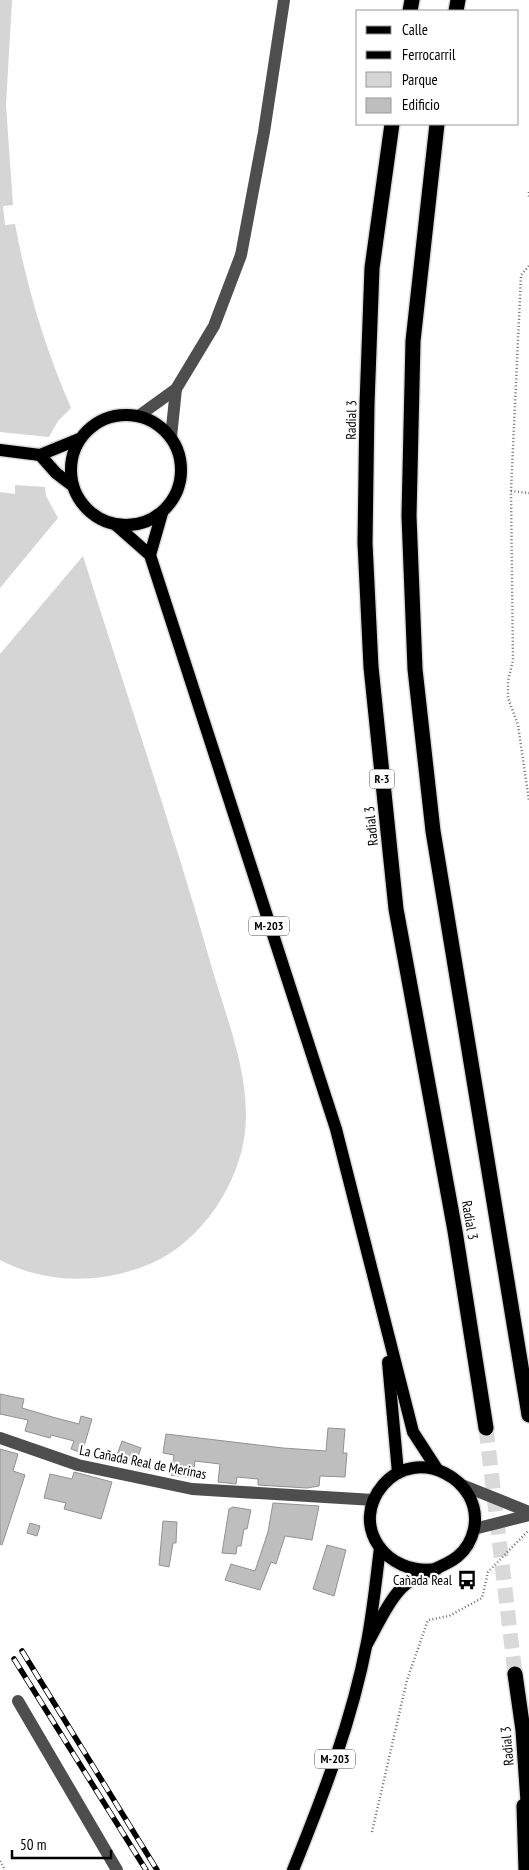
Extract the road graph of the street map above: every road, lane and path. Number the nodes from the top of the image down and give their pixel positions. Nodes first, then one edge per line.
1 (284, 0) edge
2 (392, 125) edge
3 (436, 125) edge
4 (529, 192) edge
5 (529, 197) edge
6 (529, 266) edge
7 (176, 389) junction
8 (140, 415) junction
9 (171, 437) junction
10 (80, 440) junction
11 (0, 450) edge
12 (40, 455) junction
13 (73, 486) junction
14 (511, 491) junction
15 (529, 494) edge
16 (162, 513) junction
17 (116, 525) junction
18 (150, 555) junction
19 (529, 801) edge
20 (379, 1300) junction
21 (529, 1415) edge
22 (486, 1428) tunnel mouth
23 (0, 1438) edge
24 (437, 1469) junction
25 (398, 1473) junction
26 (462, 1485) junction
27 (374, 1500) junction
28 (529, 1512) edge
29 (529, 1515) edge
30 (474, 1528) junction
31 (529, 1530) edge
32 (380, 1548) junction
33 (437, 1569) junction
34 (367, 1644) junction
35 (516, 1674) tunnel mouth
36 (18, 1701) dead end
37 (523, 1730) junction
38 (529, 1816) edge
39 (372, 1832) dead end
40 (0, 1861) edge
41 (6, 1870) edge
42 (117, 1870) edge
43 (294, 1870) edge
44 (526, 1870) edge

1 - 7 street
2 - 22 highway, Radial 3 / R-3
3 - 21 highway, Radial 3
4 - 5 path
6 - 14 path
7 - 8 street
7 - 9 street
8 - 9 main road
8 - 10 main road
9 - 16 main road
10 - 12 main road
10 - 13 main road
11 - 12 main road
12 - 13 main road
13 - 17 main road
14 - 15 path
14 - 19 path
16 - 17 main road
16 - 18 main road
17 - 18 main road
18 - 20 main road, M-203
20 - 24 main road, M-203
20 - 25 main road, M-203
23 - 27 street, La Cañada Real de Merinas
24 - 25 main road, M-203
24 - 26 main road, M-203
25 - 27 main road, M-203
26 - 28 street
26 - 30 main road, M-203
27 - 32 main road, M-203
29 - 30 street
30 - 33 main road, M-203
31 - 39 path
32 - 33 main road, M-203
32 - 34 main road, M-203
33 - 34 main road, M-203
34 - 43 main road, M-203
35 - 37 highway, Radial 3
36 - 42 street
37 - 38 highway, Radial 3
37 - 44 highway
40 - 41 path

